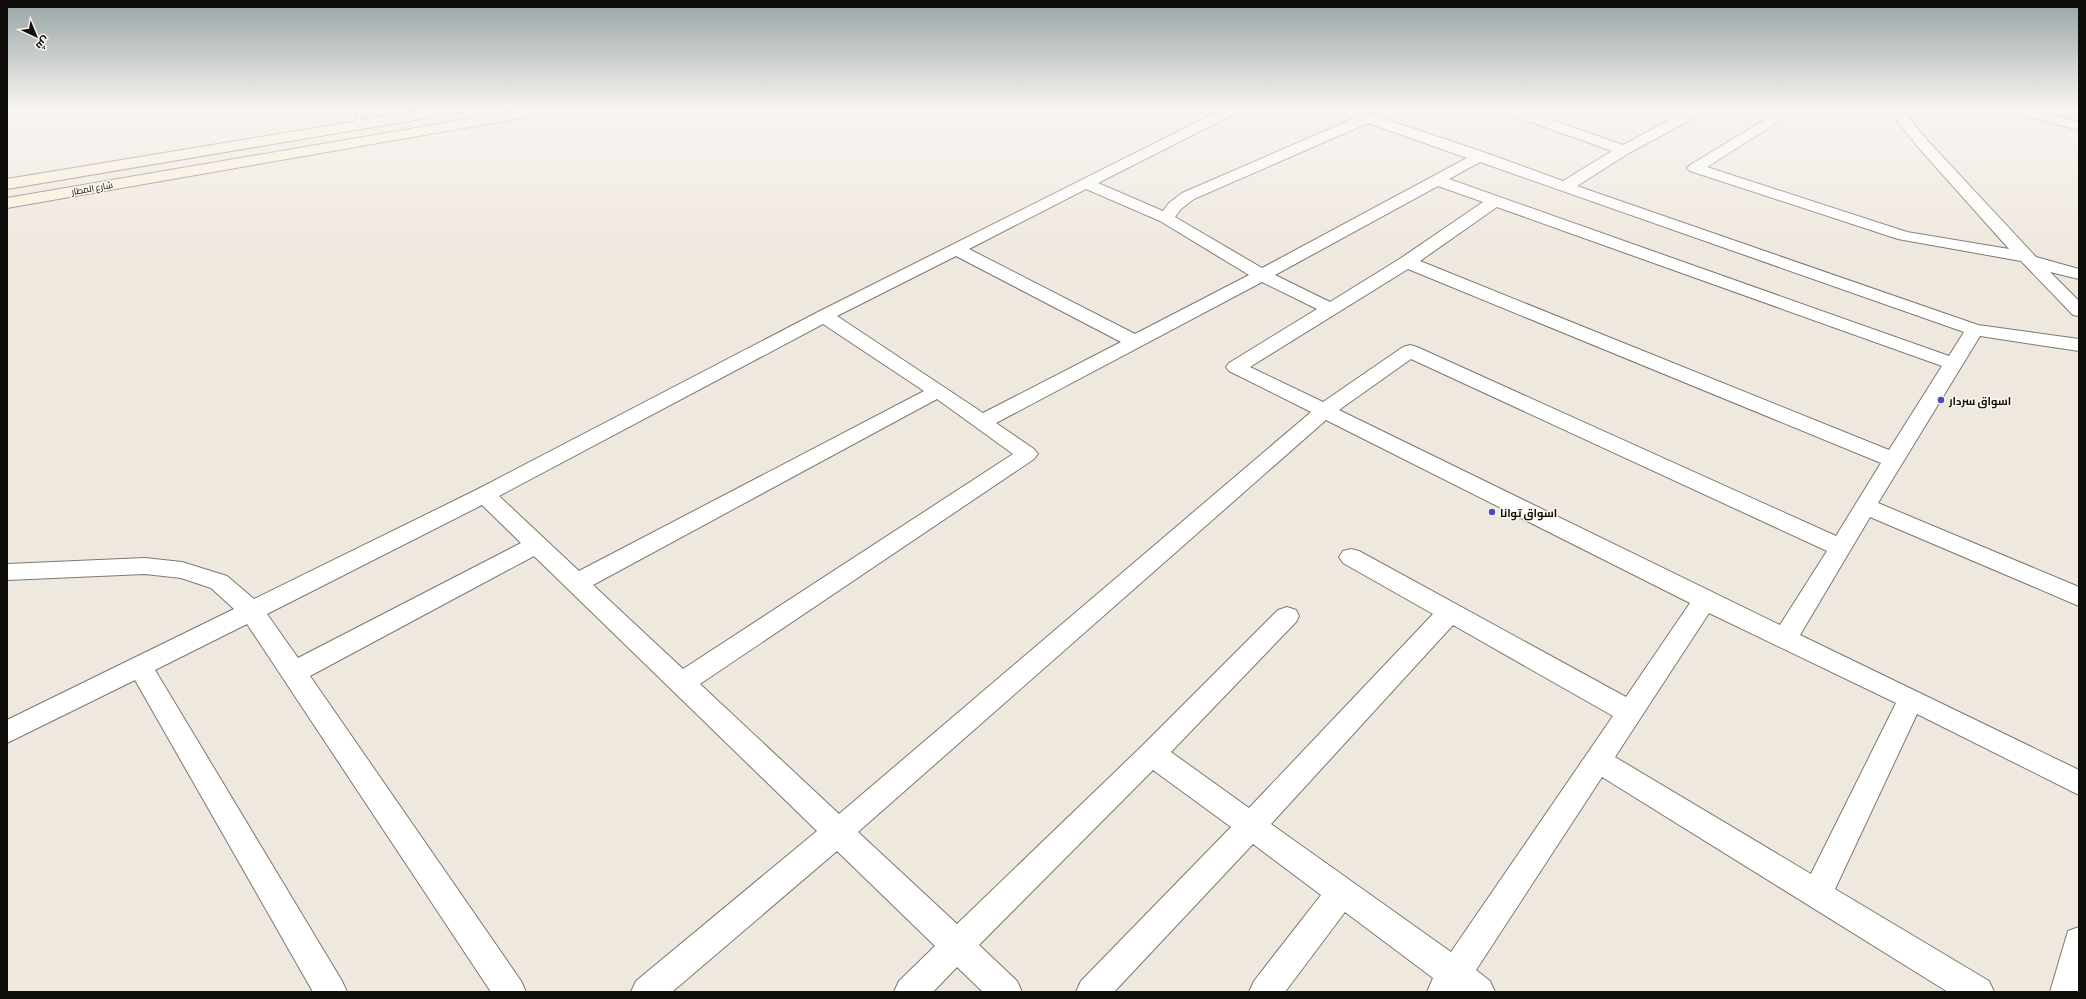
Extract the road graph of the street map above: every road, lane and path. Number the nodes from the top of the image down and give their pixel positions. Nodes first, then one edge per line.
1 (179, 155) edge
2 (282, 155) edge
3 (1142, 155) edge
4 (1283, 155) edge
5 (1477, 155) edge
6 (1617, 155) edge
7 (1717, 155) edge
8 (1933, 155) edge
9 (1481, 156) junction
10 (1436, 180) junction
11 (1085, 183) junction
12 (7, 184) edge
13 (1566, 186) junction
14 (1494, 201) junction
15 (7, 203) edge
16 (1166, 218) junction
17 (956, 249) junction
18 (2028, 259) junction
19 (1407, 262) junction
20 (2079, 274) edge
21 (1262, 275) junction
22 (1330, 309) junction
23 (2079, 311) edge
24 (824, 316) junction
25 (1976, 330) junction
26 (1134, 341) junction
27 (2079, 345) edge
28 (1954, 364) junction
29 (938, 391) junction
30 (1324, 411) junction
31 (982, 422) junction
32 (1893, 460) junction
33 (484, 494) junction
34 (1864, 506) junction
35 (537, 545) junction
36 (1839, 547) junction
37 (1351, 557) dead end
38 (7, 572) edge
39 (577, 583) junction
40 (2079, 597) edge
41 (1705, 600) junction
42 (251, 610) junction
43 (1450, 612) junction
44 (1287, 616) dead end
45 (1785, 638) junction
46 (140, 666) junction
47 (294, 672) junction
48 (682, 683) junction
49 (1911, 698) junction
50 (1631, 713) junction
51 (7, 732) edge
52 (1152, 754) junction
53 (1598, 762) junction
54 (2079, 783) edge
55 (1251, 826) junction
56 (838, 832) junction
57 (1342, 892) junction
58 (1817, 894) junction
59 (2079, 942) edge
60 (958, 946) junction
61 (1449, 983) edge
62 (331, 992) edge
63 (510, 992) edge
64 (647, 992) edge
65 (910, 992) edge
66 (1006, 992) edge
67 (1092, 992) edge
68 (1265, 992) edge
69 (1479, 992) edge
70 (1978, 992) edge
71 (2066, 992) edge

1 - 12 main road, شارع المطار
2 - 15 main road, شارع المطار
3 - 11 street
4 - 16 street
5 - 9 street
6 - 13 street
7 - 18 street
8 - 18 street
9 - 10 street
9 - 13 street
10 - 14 street
10 - 21 street
11 - 16 street
11 - 17 street
13 - 25 street
14 - 19 street
14 - 28 street
16 - 21 street
17 - 24 street
17 - 26 street
18 - 20 street
18 - 23 street
19 - 22 street
19 - 32 street
21 - 22 street
21 - 26 street
22 - 30 street
24 - 29 street
24 - 33 street
25 - 27 street
25 - 28 street
26 - 31 street
28 - 32 street
29 - 31 street
29 - 39 street
30 - 36 street
30 - 41 street
30 - 56 street
31 - 48 street
32 - 34 street
33 - 35 street
33 - 42 street
34 - 36 street
34 - 40 street
35 - 39 street
35 - 47 street
36 - 45 street
37 - 43 street
38 - 42 street
39 - 48 street
41 - 45 street
41 - 50 street
42 - 46 street
42 - 47 street
43 - 50 street
43 - 55 street
44 - 52 street
45 - 49 street
46 - 51 street
46 - 62 street
47 - 63 street
48 - 56 street
49 - 54 street
49 - 58 street
50 - 53 street
52 - 55 street
52 - 60 street
53 - 58 street
53 - 61 street
55 - 57 street
55 - 67 street
56 - 60 street
56 - 64 street
57 - 61 street
57 - 68 street
58 - 70 street
59 - 71 street
60 - 65 street
60 - 66 street
61 - 69 street

